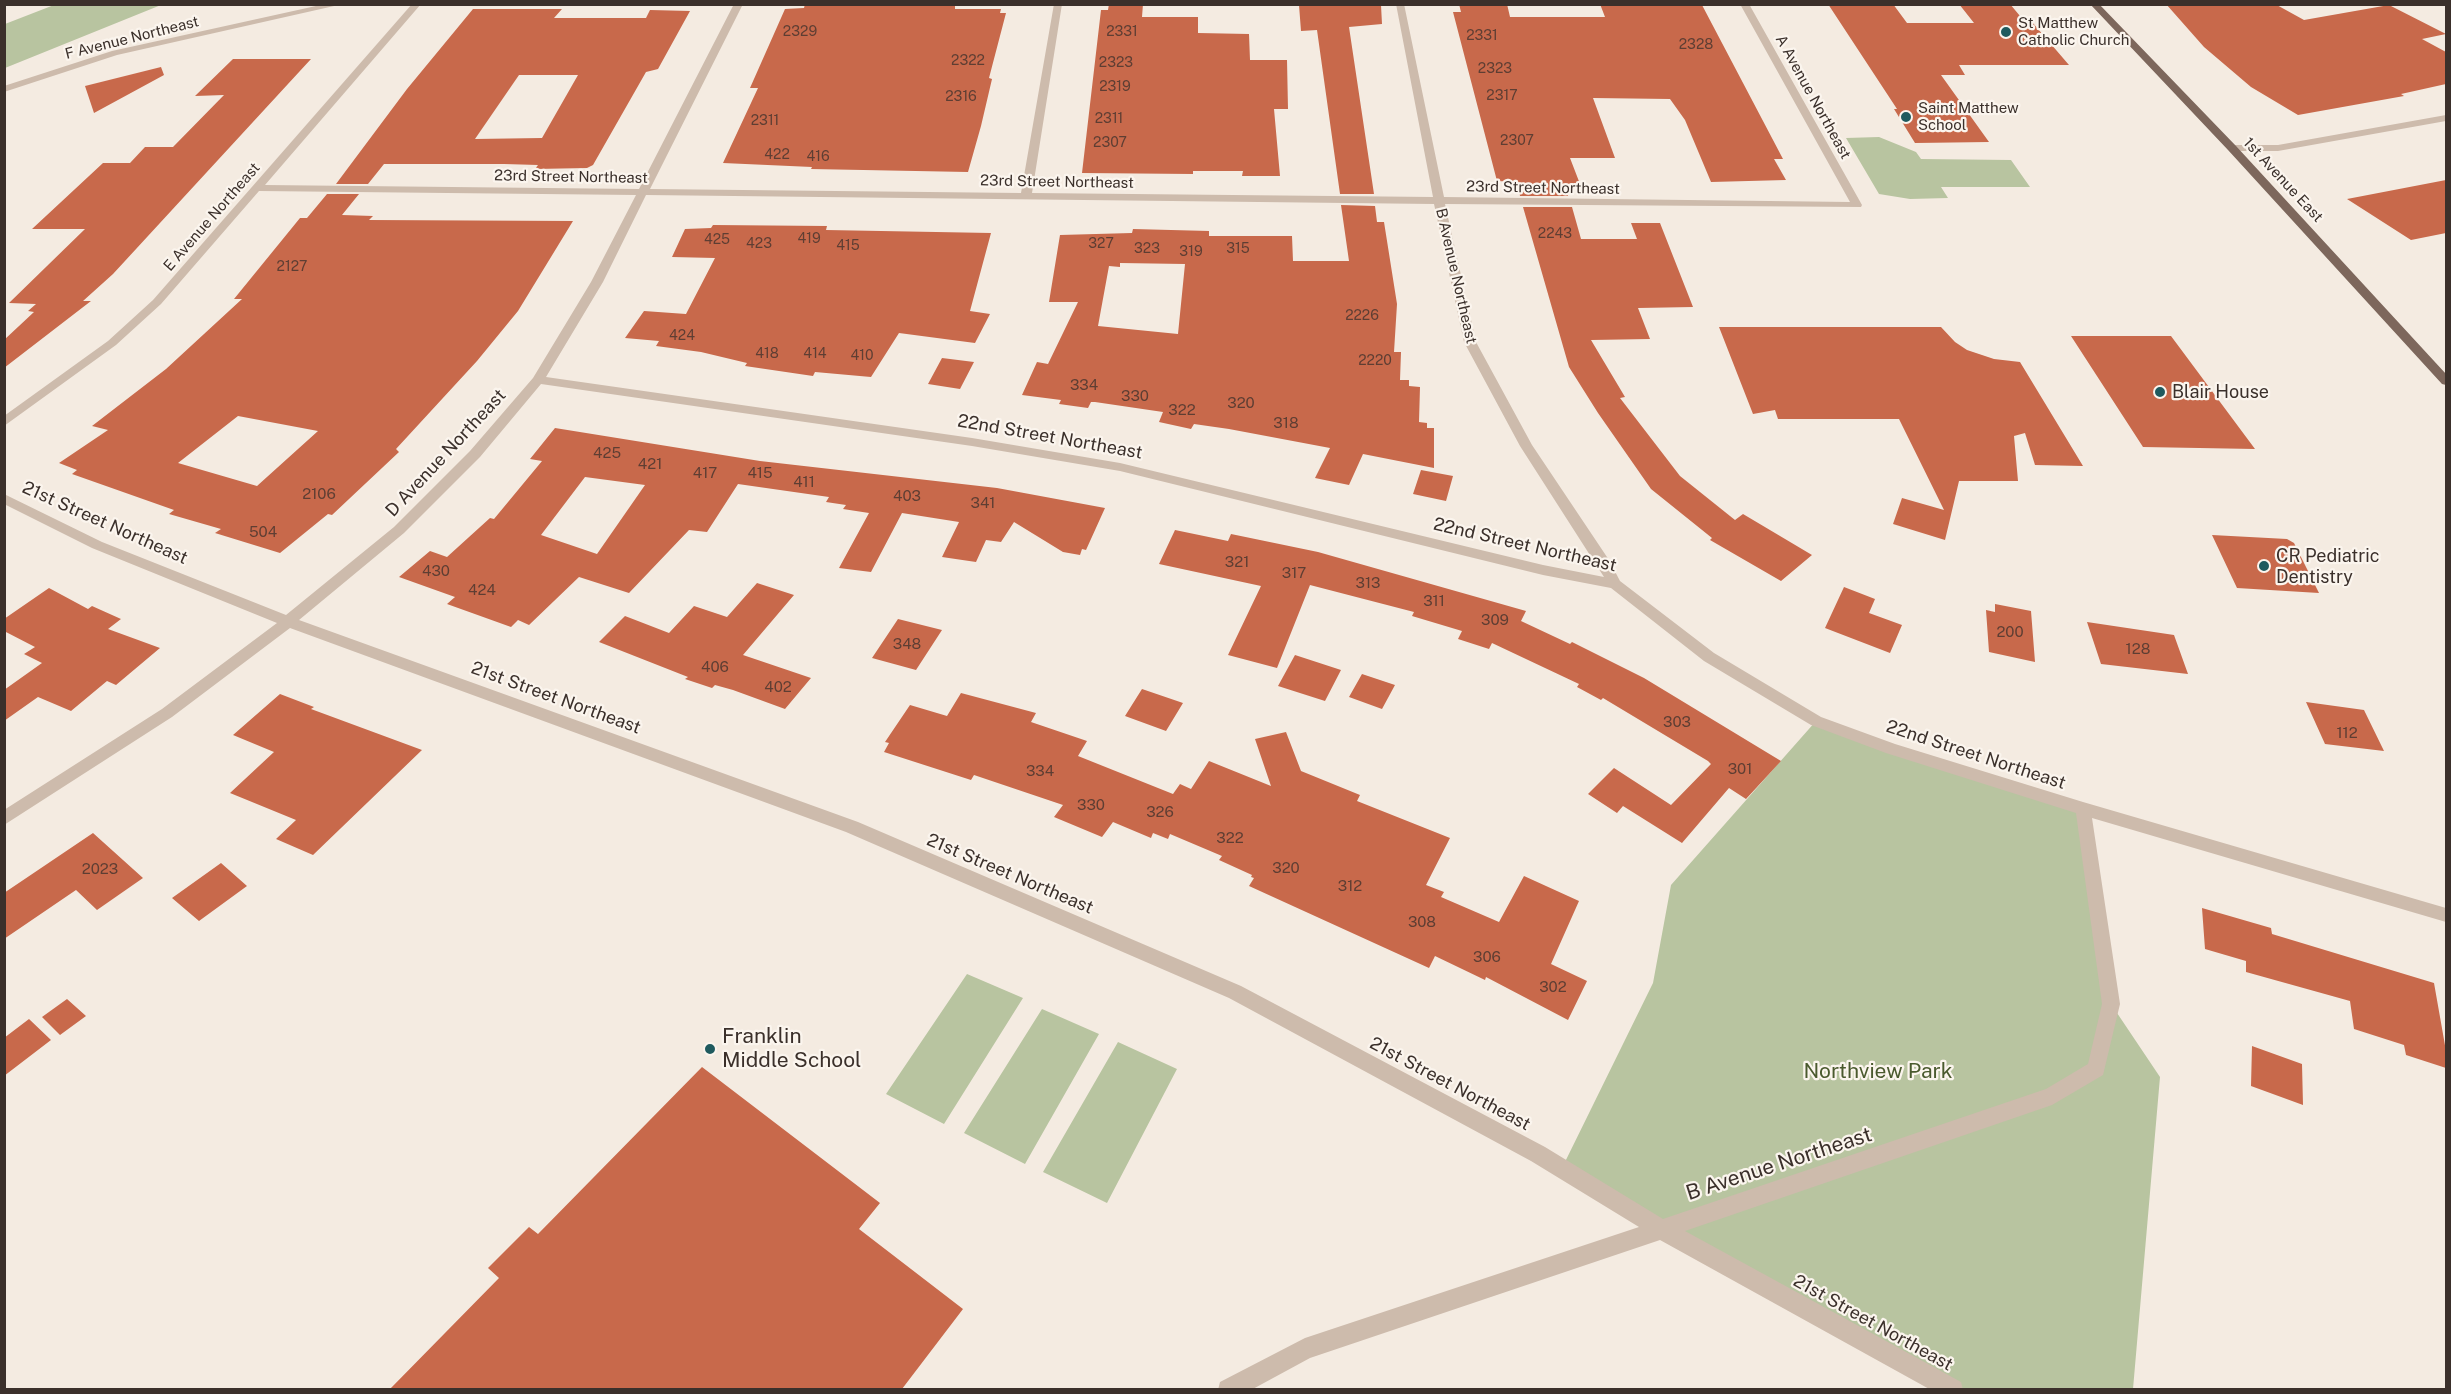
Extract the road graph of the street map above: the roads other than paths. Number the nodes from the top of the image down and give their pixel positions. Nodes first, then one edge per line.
1 (339, 4) edge
2 (417, 4) edge
3 (739, 4) edge
4 (1058, 4) edge
5 (1400, 4) edge
6 (1744, 4) edge
7 (2094, 4) edge
8 (4, 89) edge
9 (2446, 118) edge
10 (2232, 148) junction
11 (257, 188) junction
12 (643, 193) junction
13 (1026, 197) junction
14 (1439, 201) junction
15 (1857, 205) joint
16 (538, 380) junction
17 (2446, 381) edge
18 (4, 422) edge
19 (4, 498) edge
20 (1615, 584) junction
21 (289, 622) junction
22 (2083, 809) junction
23 (4, 819) edge
24 (2446, 915) edge
25 (1661, 1229) junction
26 (1228, 1389) edge
27 (1953, 1389) edge

1 - 8 street, F Avenue Northeast
2 - 11 street, E Avenue Northeast
3 - 12 street, D Avenue Northeast
4 - 13 street
5 - 14 street, B Avenue Northeast
6 - 15 street, A Avenue Northeast
7 - 10 main road, 1st Avenue East
9 - 10 street
10 - 17 main road, 1st Avenue East
11 - 12 street, 23rd Street Northeast
11 - 18 street, E Avenue Northeast
12 - 13 street, 23rd Street Northeast
12 - 16 street, D Avenue Northeast
13 - 14 street, 23rd Street Northeast
14 - 15 street, 23rd Street Northeast
14 - 20 street, B Avenue Northeast
16 - 20 street, 22nd Street Northeast
16 - 21 street, D Avenue Northeast
19 - 21 street, 21st Street Northeast
20 - 22 street, 22nd Street Northeast
21 - 23 street, D Avenue Northeast
21 - 25 street, 21st Street Northeast
22 - 24 street, 22nd Street Northeast
22 - 25 street, B Avenue Northeast
25 - 26 street, B Avenue Northeast
25 - 27 street, 21st Street Northeast

